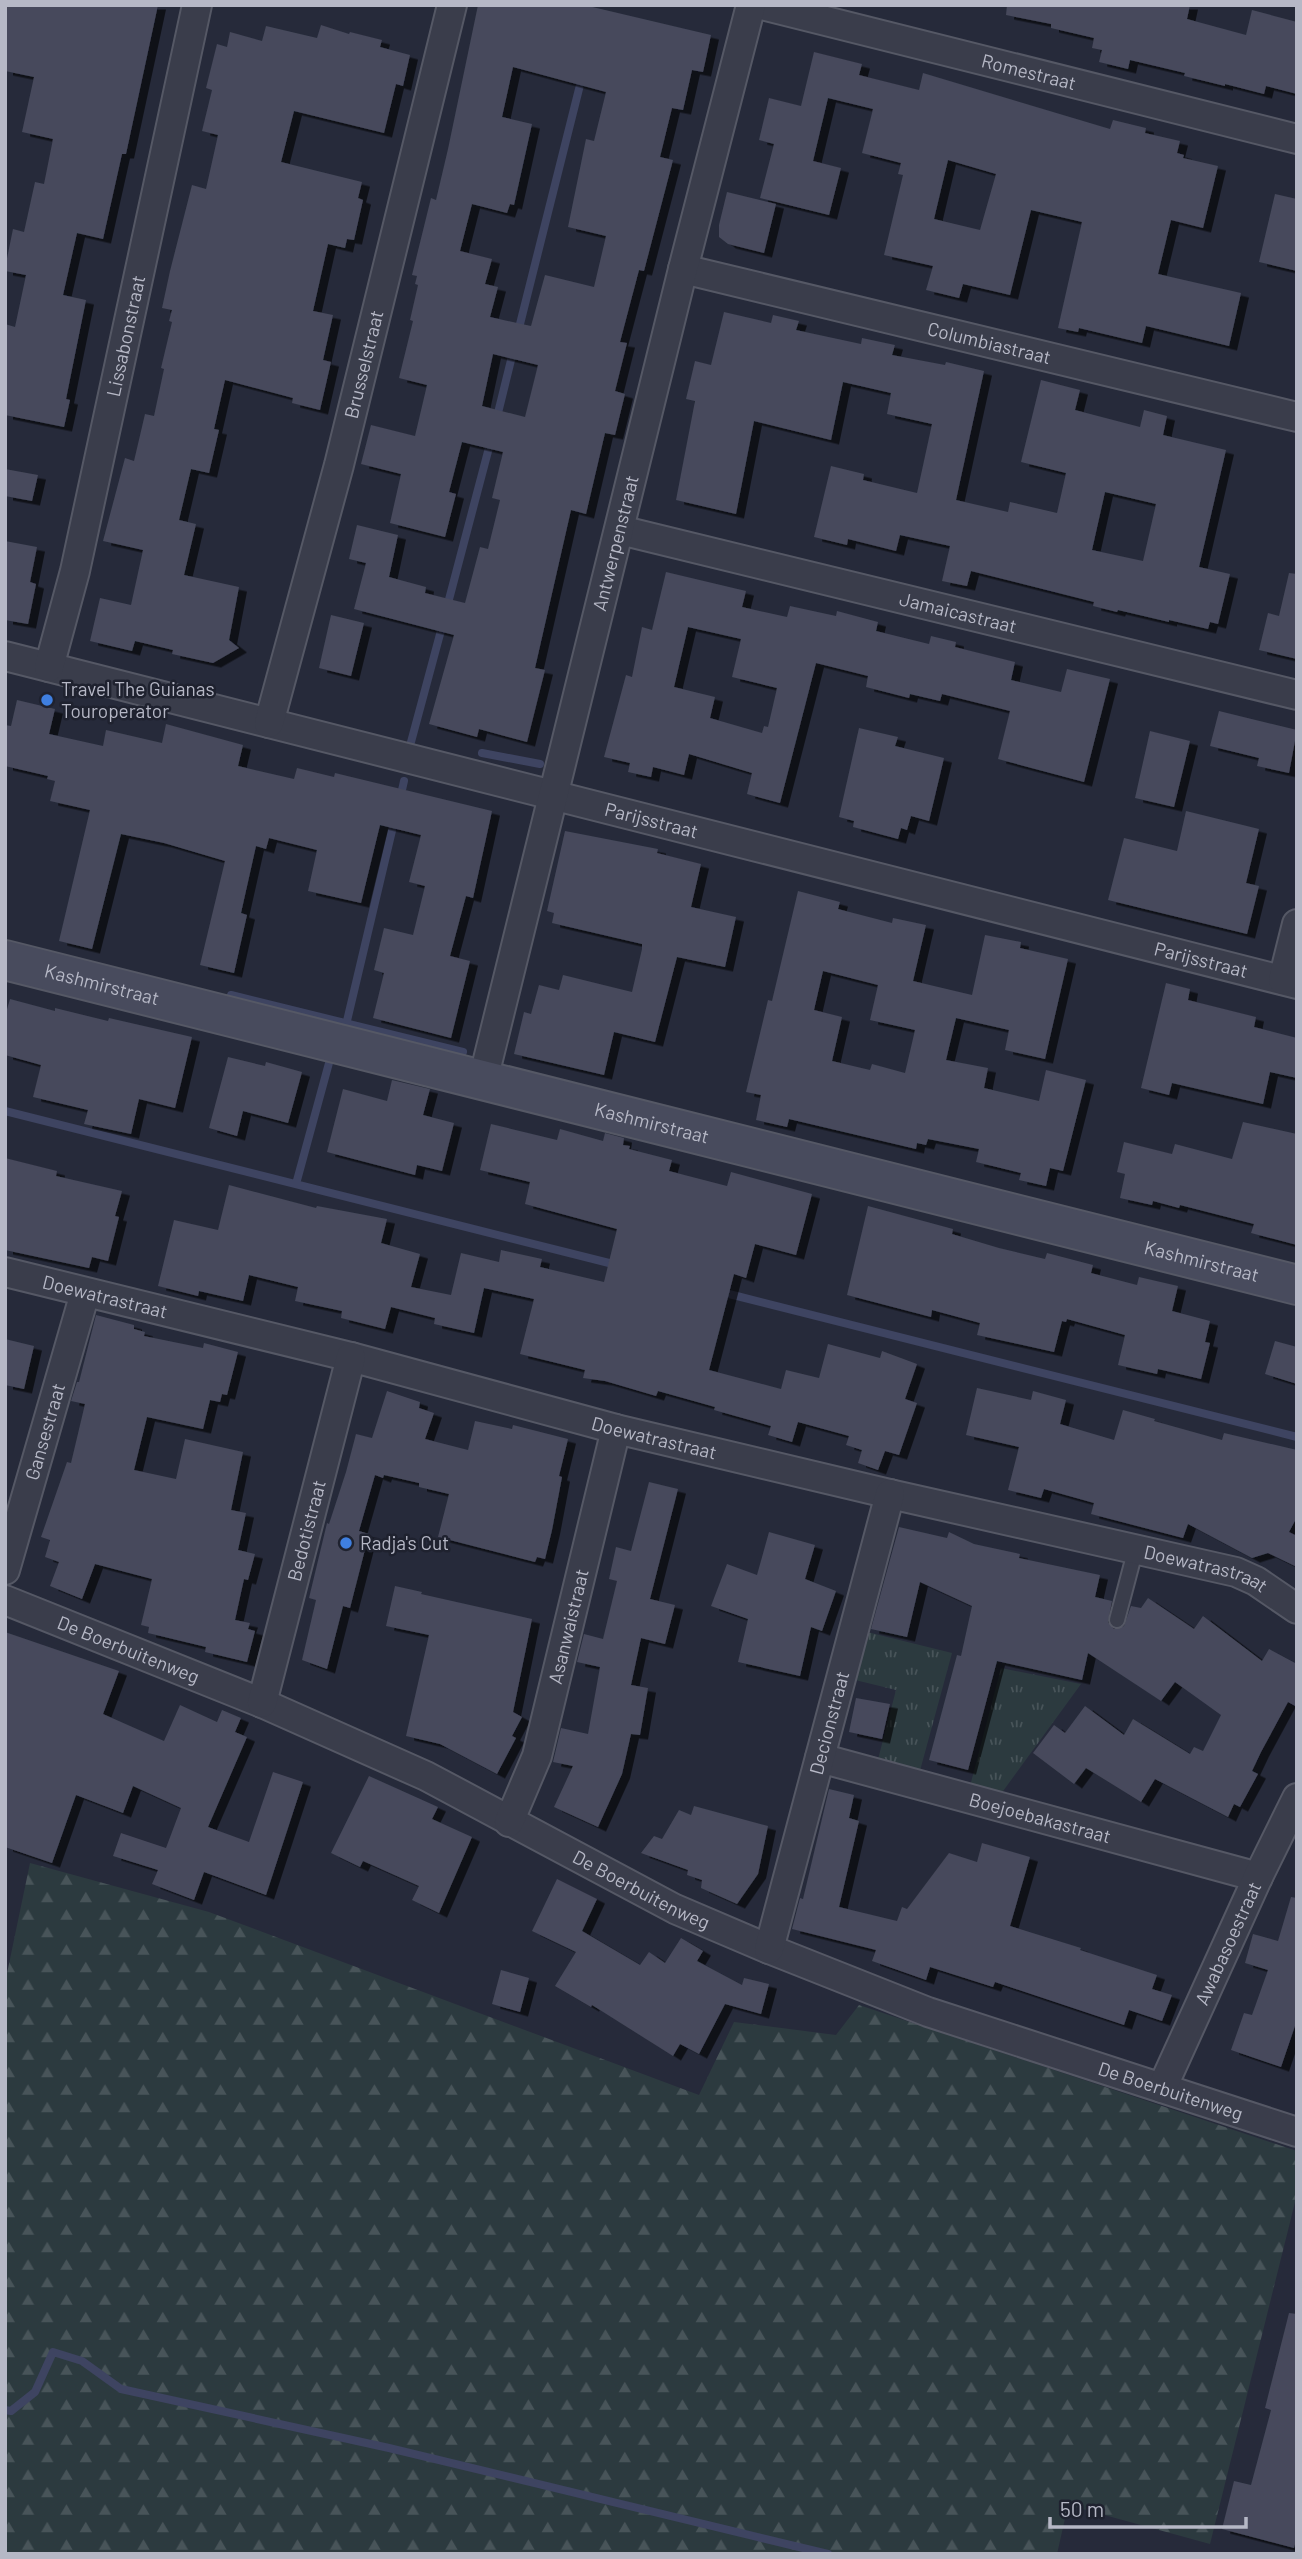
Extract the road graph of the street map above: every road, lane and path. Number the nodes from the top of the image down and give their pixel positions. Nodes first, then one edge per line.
1 (197, 5) edge
2 (452, 5) edge
3 (751, 5) edge
4 (762, 5) edge
5 (1297, 139) edge
6 (683, 269) junction
7 (1297, 417) edge
8 (620, 530) junction
9 (5, 656) edge
10 (49, 667) junction
11 (1297, 695) edge
12 (269, 723) junction
13 (553, 794) junction
14 (1297, 924) edge
15 (5, 960) edge
16 (1290, 982) edge
17 (483, 1080) junction
18 (5, 1272) edge
19 (1297, 1285) edge
20 (85, 1293) junction
21 (351, 1357) junction
22 (617, 1429) junction
23 (890, 1494) junction
24 (1136, 1548) junction
25 (5, 1570) edge
26 (5, 1600) edge
27 (1297, 1609) edge
28 (1117, 1620) dead end
29 (262, 1703) junction
30 (820, 1758) junction
31 (1297, 1798) edge
32 (509, 1822) junction
33 (1287, 1838) edge
34 (1258, 1877) junction
35 (769, 1949) junction
36 (1162, 2088) junction
37 (1297, 2132) edge

1 - 10 street, Lissabonstraat
2 - 12 street, Brusselstraat
3 - 6 street, Antwerpenstraat
4 - 5 street, Romestraat
6 - 7 street, Columbiastraat
6 - 8 street, Antwerpenstraat
8 - 11 street, Jamaicastraat
8 - 13 street, Antwerpenstraat
9 - 10 street, Parijsstraat
10 - 12 street, Parijsstraat
12 - 13 street, Parijsstraat
13 - 16 street, Parijsstraat
13 - 17 street, Antwerpenstraat
14 - 16 street
15 - 17 street, Kashmirstraat
17 - 19 street, Kashmirstraat
18 - 20 street, Doewatrastraat
20 - 21 street, Doewatrastraat
20 - 25 street, Gansestraat
21 - 22 street, Doewatrastraat
21 - 29 street, Bedotistraat
22 - 23 street, Doewatrastraat
22 - 32 street, Asanwaistraat
23 - 24 street, Doewatrastraat
23 - 30 street, Decionstraat
24 - 27 street, Doewatrastraat
24 - 28 lane
26 - 29 street, De Boerbuitenweg
29 - 32 street, De Boerbuitenweg
30 - 34 street, Boejoebakastraat
30 - 35 street, Decionstraat
31 - 33 street, Awabasoestraat
32 - 35 street, De Boerbuitenweg
33 - 34 street, Awabasoestraat
34 - 36 street, Awabasoestraat
35 - 36 street, De Boerbuitenweg
36 - 37 street, De Boerbuitenweg

